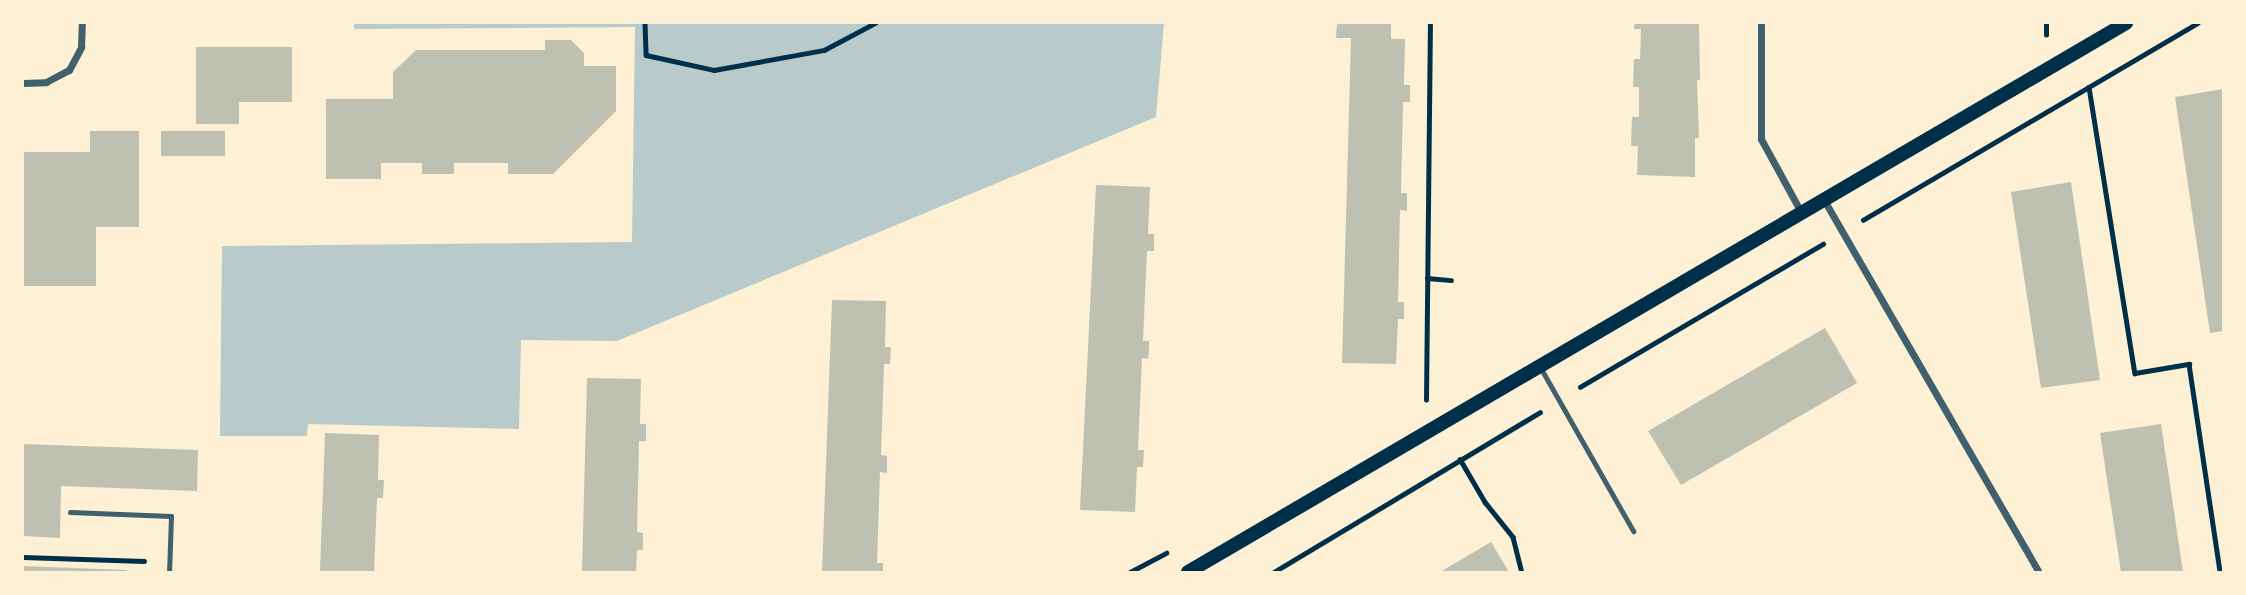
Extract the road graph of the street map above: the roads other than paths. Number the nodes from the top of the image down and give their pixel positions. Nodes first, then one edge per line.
1 (82, 23) edge
2 (1761, 23) edge
3 (2126, 23) edge
4 (23, 82) edge
5 (1823, 200) junction
6 (1801, 212) junction
7 (1540, 367) junction
8 (70, 512) dead end
9 (1633, 531) dead end
10 (169, 572) edge
11 (1188, 572) edge
12 (2039, 572) edge

1 - 4 street
2 - 6 street
3 - 5 main road
5 - 6 main road
5 - 12 street
6 - 7 main road
7 - 9 lane
7 - 11 main road
8 - 10 lane

